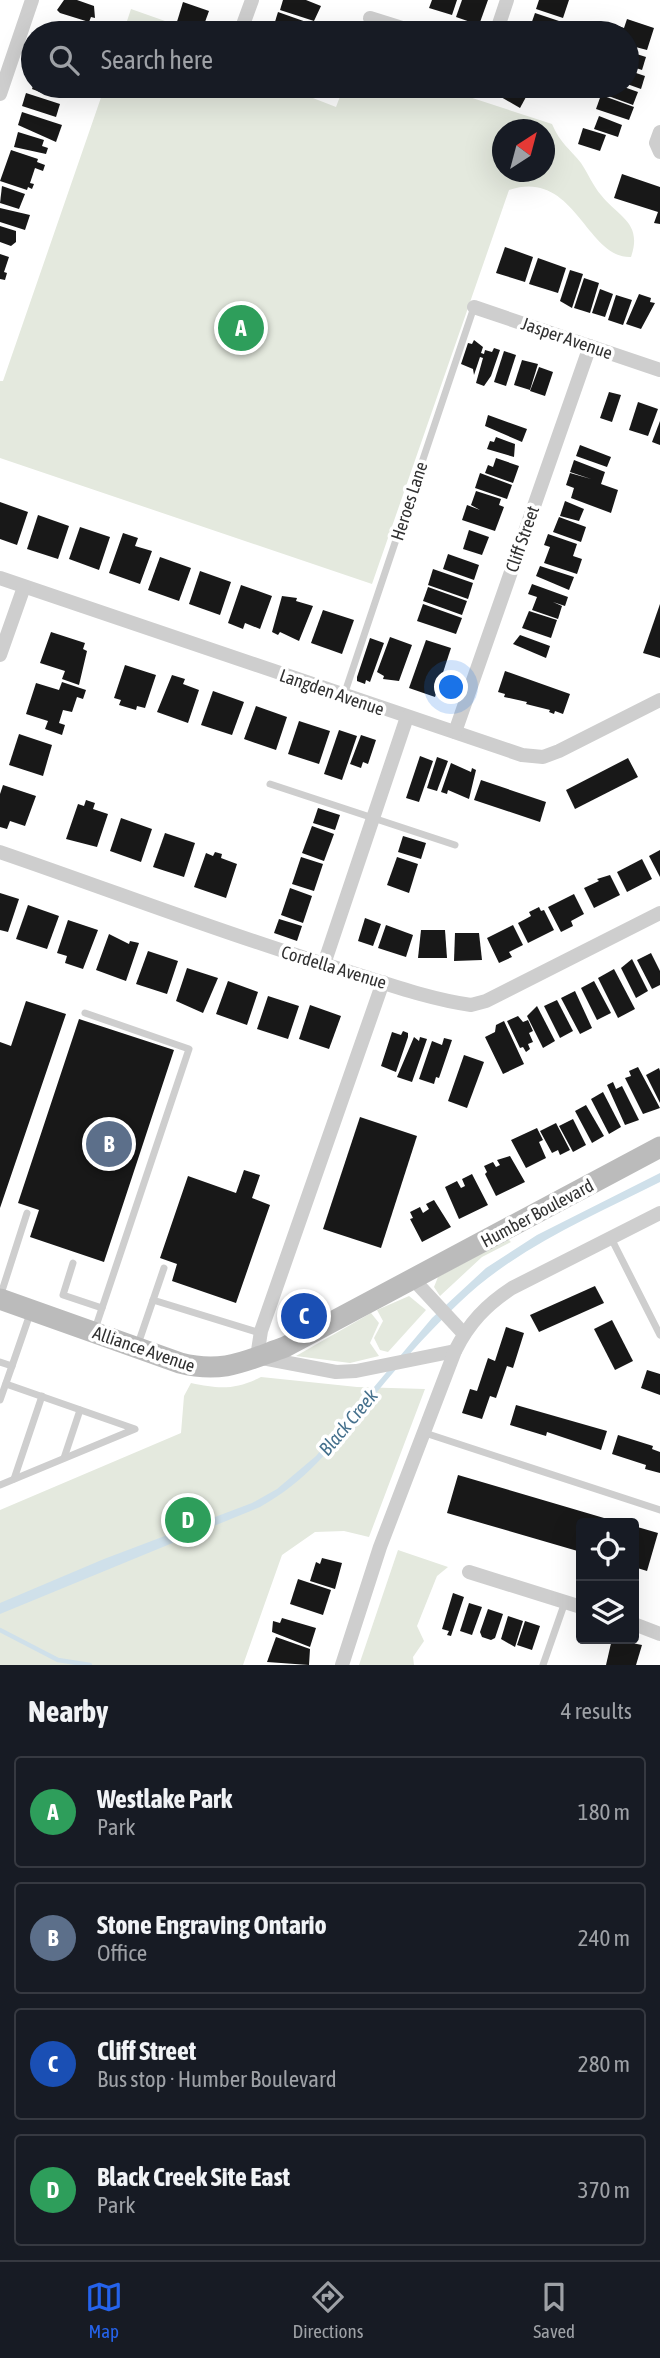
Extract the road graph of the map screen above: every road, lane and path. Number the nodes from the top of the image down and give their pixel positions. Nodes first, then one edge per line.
1 (32, 0) edge
2 (252, 0) edge
3 (507, 0) edge
4 (370, 18) dead end
5 (25, 21) edge
6 (244, 21) edge
7 (380, 21) edge
8 (500, 21) edge
9 (21, 32) edge
10 (0, 94) edge
11 (660, 132) edge
12 (659, 150) edge
13 (474, 307) joint
14 (590, 346) junction
15 (660, 370) edge
16 (0, 578) edge
17 (24, 587) junction
18 (0, 655) edge
19 (343, 695) junction
20 (660, 700) edge
21 (407, 717) junction
22 (454, 732) junction
23 (270, 784) dead end
24 (373, 819) junction
25 (455, 845) dead end
26 (0, 852) edge
27 (660, 913) edge
28 (324, 964) junction
29 (383, 982) junction
30 (85, 1013) dead end
31 (660, 1147) edge
32 (27, 1213) dead end
33 (660, 1213) edge
34 (611, 1238) junction
35 (73, 1263) dead end
36 (164, 1268) dead end
37 (413, 1279) junction
38 (0, 1299) edge
39 (153, 1300) junction
40 (102, 1308) junction
41 (31, 1310) junction
42 (94, 1332) junction
43 (261, 1333) junction
44 (464, 1334) junction
45 (660, 1335) edge
46 (137, 1348) junction
47 (455, 1351) junction
48 (257, 1357) junction
49 (0, 1362) edge
50 (12, 1366) junction
51 (6, 1384) junction
52 (42, 1396) junction
53 (0, 1400) edge
54 (80, 1410) junction
55 (425, 1433) junction
56 (64, 1458) junction
57 (14, 1479) junction
58 (0, 1485) edge
59 (660, 1510) edge
60 (469, 1572) dead end
61 (565, 1602) junction
62 (576, 1605) edge
63 (639, 1626) edge
64 (659, 1633) edge
65 (342, 1665) edge
66 (543, 1665) edge

1 - 5 street
2 - 6 street
3 - 8 street
4 - 7 street
9 - 10 street
11 - 12 street
13 - 14 street, Jasper Avenue
13 - 19 lane, Heroes Lane
14 - 15 street, Jasper Avenue
14 - 22 street, Cliff Street
16 - 17 street, Langden Avenue
17 - 18 street
17 - 19 street, Langden Avenue
19 - 21 street, Langden Avenue
20 - 22 street, Langden Avenue
21 - 22 street, Langden Avenue
21 - 24 street
23 - 24 lane
24 - 25 lane
24 - 28 street
26 - 28 street, Cordella Avenue
27 - 29 street, Cordella Avenue
28 - 29 street, Cordella Avenue
29 - 43 street
30 - 40 lane
31 - 37 street, Humber Boulevard
32 - 38 lane
33 - 34 street
34 - 44 street
34 - 45 lane
35 - 40 lane
36 - 39 lane
37 - 44 street
37 - 48 street, Humber Boulevard
38 - 41 street, Alliance Avenue
39 - 43 lane
39 - 46 lane
40 - 42 lane
41 - 42 street, Alliance Avenue
41 - 50 lane
42 - 46 street, Alliance Avenue
43 - 48 street
44 - 47 street
46 - 48 street, Alliance Avenue
47 - 48 street, Alliance Avenue
47 - 55 street
49 - 50 lane
50 - 51 lane
51 - 52 lane
51 - 53 lane
52 - 54 lane
52 - 57 lane
54 - 56 lane
54 - 56 lane
55 - 59 lane
55 - 65 street
56 - 57 lane
57 - 58 lane
60 - 61 street
61 - 62 street
61 - 66 lane
63 - 64 street

